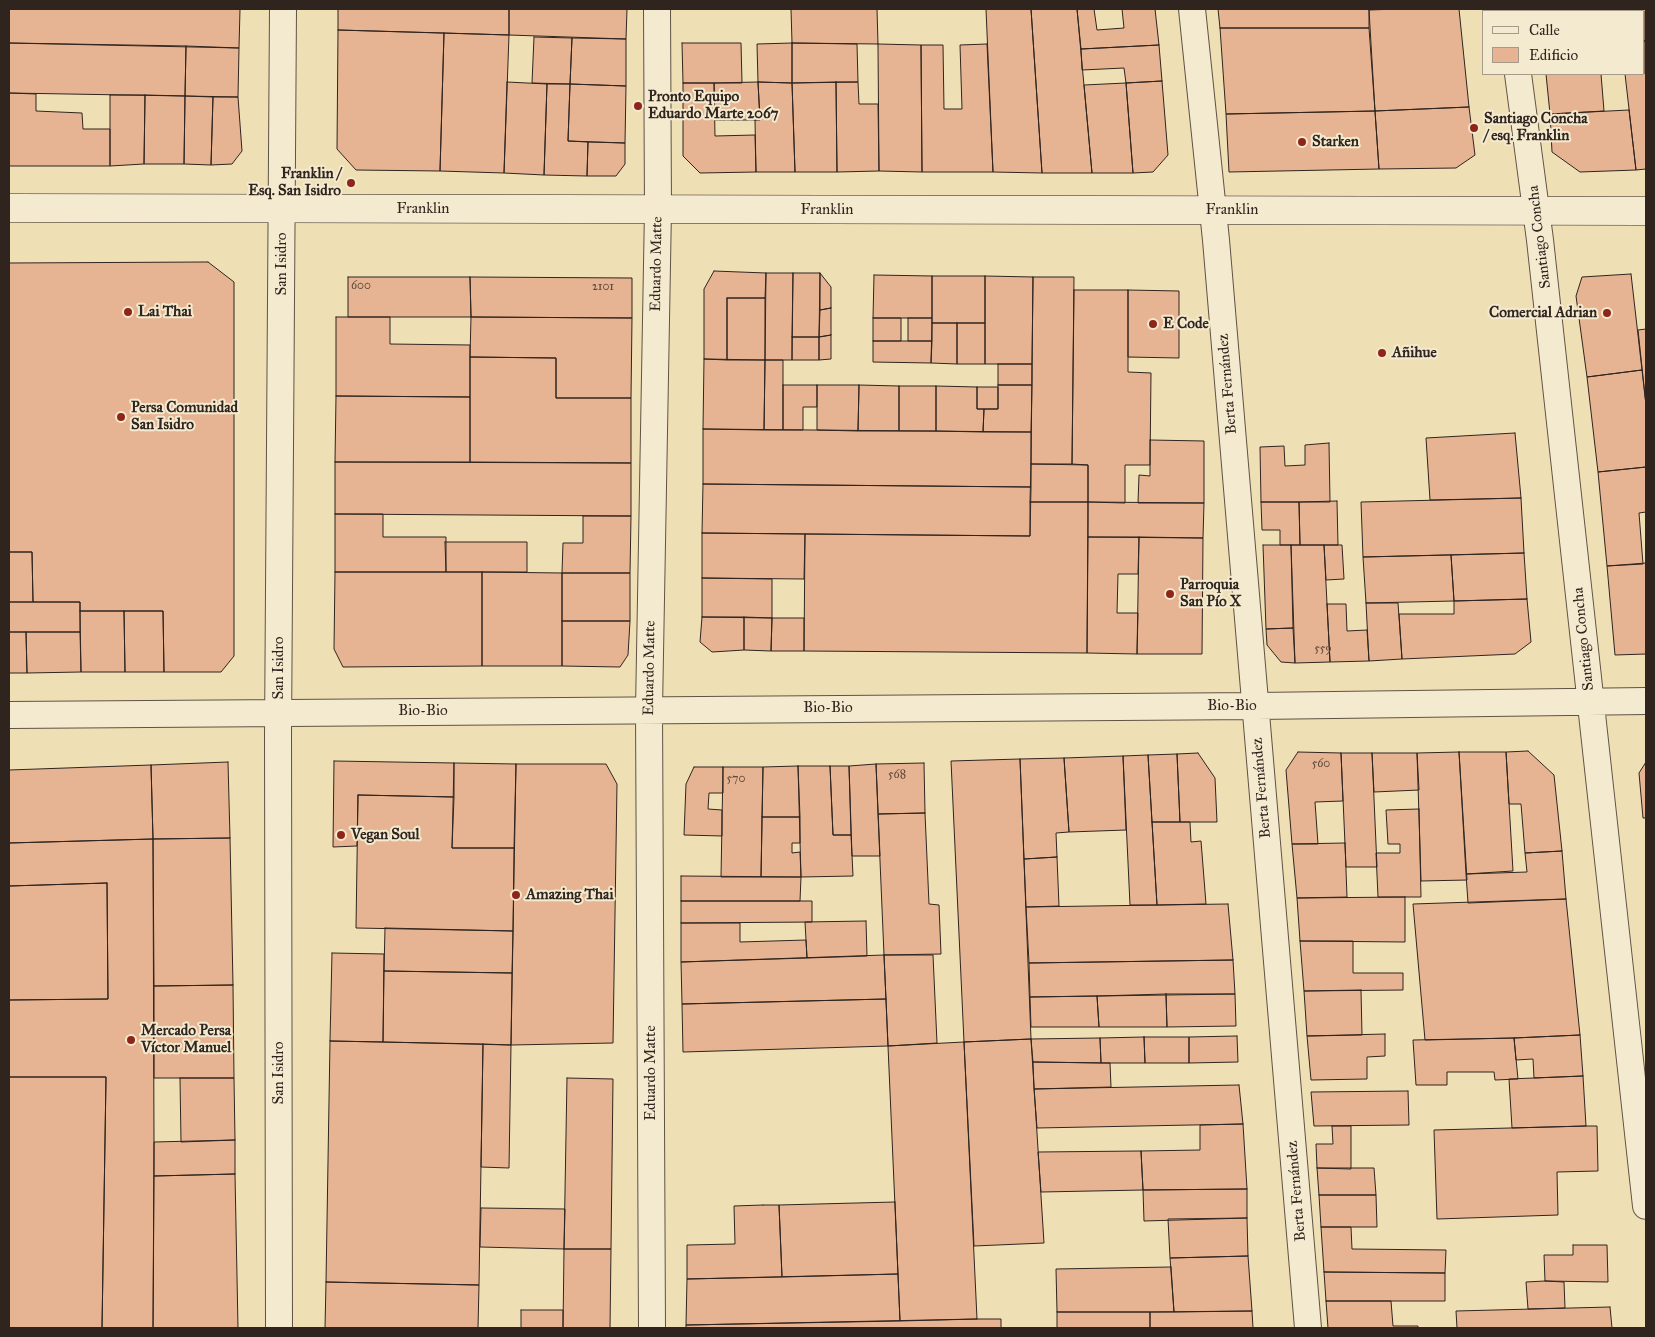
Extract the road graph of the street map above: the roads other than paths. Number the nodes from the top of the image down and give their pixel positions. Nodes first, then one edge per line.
1 (283, 9) edge
2 (657, 9) edge
3 (1192, 9) edge
4 (1518, 75) edge
5 (9, 208) edge
6 (283, 208) junction
7 (658, 209) junction
8 (1214, 210) junction
9 (1537, 210) junction
10 (1646, 211) edge
11 (1646, 701) edge
12 (1591, 702) junction
13 (1256, 706) junction
14 (650, 709) junction
15 (278, 712) junction
16 (9, 714) edge
17 (1639, 1081) edge
18 (1646, 1206) edge
19 (279, 1328) edge
20 (652, 1328) edge
21 (1308, 1328) edge

1 - 6 street, San Isidro
2 - 7 street, Eduardo Matte
3 - 8 street, Berta Fernández
4 - 9 street, Santiago Concha
5 - 6 main road, Franklin
6 - 7 main road, Franklin
6 - 15 street, San Isidro
7 - 8 main road, Franklin
7 - 14 street, Eduardo Matte
8 - 9 main road, Franklin
8 - 13 street, Berta Fernández
9 - 10 main road, Franklin
9 - 12 street, Santiago Concha
11 - 12 street, Bio-Bio
12 - 13 street, Bio-Bio
12 - 17 street, Santiago Concha
13 - 14 street, Bio-Bio
13 - 21 street, Berta Fernández
14 - 15 street, Bio-Bio
14 - 20 street, Eduardo Matte
15 - 16 street, Bio-Bio
15 - 19 street, San Isidro
17 - 18 street, Santiago Concha

